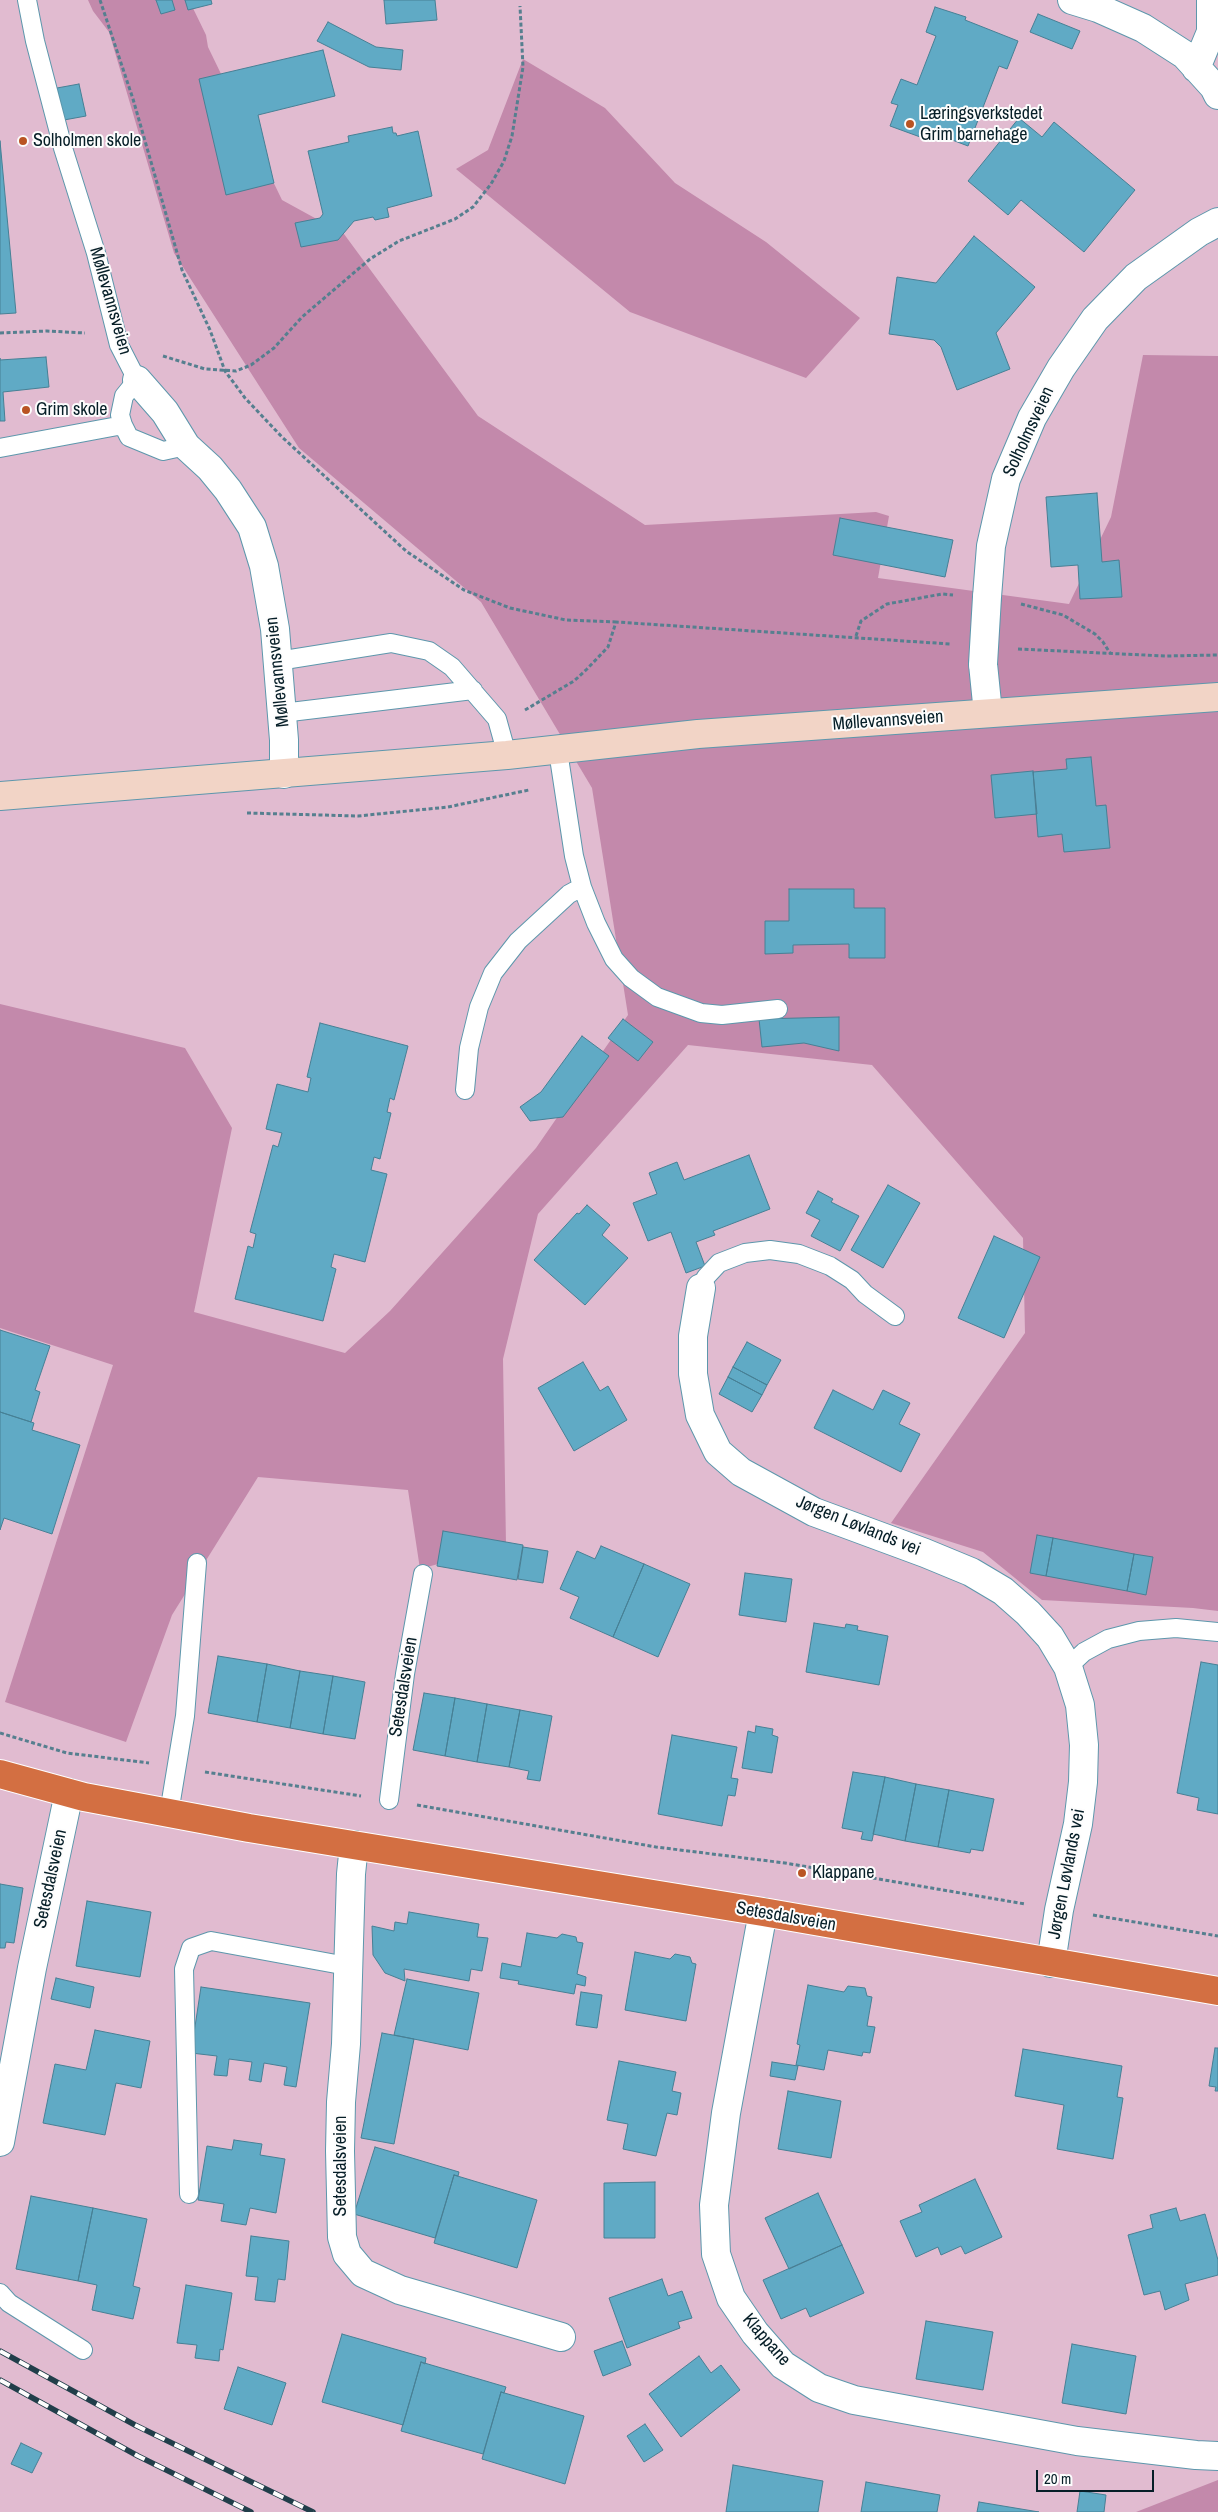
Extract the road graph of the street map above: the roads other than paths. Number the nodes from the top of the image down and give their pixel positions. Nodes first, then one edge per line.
1 (27, 0) edge
2 (1072, 0) edge
3 (1211, 0) edge
4 (1196, 68) junction
5 (1218, 95) edge
6 (1218, 222) edge
7 (137, 380) junction
8 (123, 425) junction
9 (186, 446) junction
10 (0, 448) edge
11 (278, 661) junction
12 (473, 690) junction
13 (1218, 697) edge
14 (282, 712) junction
15 (988, 713) junction
16 (558, 751) junction
17 (507, 755) junction
18 (284, 774) junction
19 (0, 796) edge
20 (582, 887) junction
21 (778, 1009) dead end
22 (465, 1090) dead end
23 (702, 1288) joint
24 (895, 1316) dead end
25 (197, 1564) dead end
26 (423, 1574) dead end
27 (1218, 1632) edge
28 (1068, 1667) junction
29 (9, 1777) edge
30 (70, 1793) junction
31 (390, 1800) road end
32 (169, 1813) junction
33 (354, 1844) junction
34 (763, 1912) junction
35 (1051, 1963) junction
36 (347, 1966) junction
37 (1218, 1992) edge
38 (0, 2142) edge
39 (189, 2194) dead end
40 (0, 2293) edge
41 (561, 2337) dead end
42 (83, 2350) dead end
43 (1218, 2456) edge

1 - 7 lane, Møllevannsveien
2 - 4 street
3 - 4 street
4 - 5 street
6 - 15 street, Solholmsveien, bridge
7 - 8 lane
7 - 9 street, Møllevannsveien
8 - 9 lane
8 - 10 lane
9 - 11 street, Møllevannsveien
11 - 12 lane
11 - 14 street, Møllevannsveien
12 - 14 lane
12 - 17 lane
13 - 15 main road, Møllevannsveien
14 - 18 street, Møllevannsveien
15 - 16 main road, Møllevannsveien
16 - 17 main road, Møllevannsveien
16 - 20 lane
17 - 18 main road, Møllevannsveien
18 - 19 main road, Møllevannsveien
20 - 21 lane
20 - 22 lane
23 - 24 lane, Jørgen Løvlands vei
23 - 28 street, Jørgen Løvlands vei
25 - 32 lane
26 - 31 lane, Setesdalsveien
27 - 28 lane
28 - 35 street, Jørgen Løvlands vei
29 - 30 highway, Setesdalsveien
30 - 32 highway, Setesdalsveien
30 - 38 street, Setesdalsveien
32 - 33 highway, Setesdalsveien
33 - 34 highway, Setesdalsveien
33 - 36 street, Setesdalsveien
34 - 35 highway, Setesdalsveien
34 - 43 street, Klappane
35 - 37 highway, Setesdalsveien
36 - 39 lane
36 - 41 street, Setesdalsveien
40 - 42 lane

